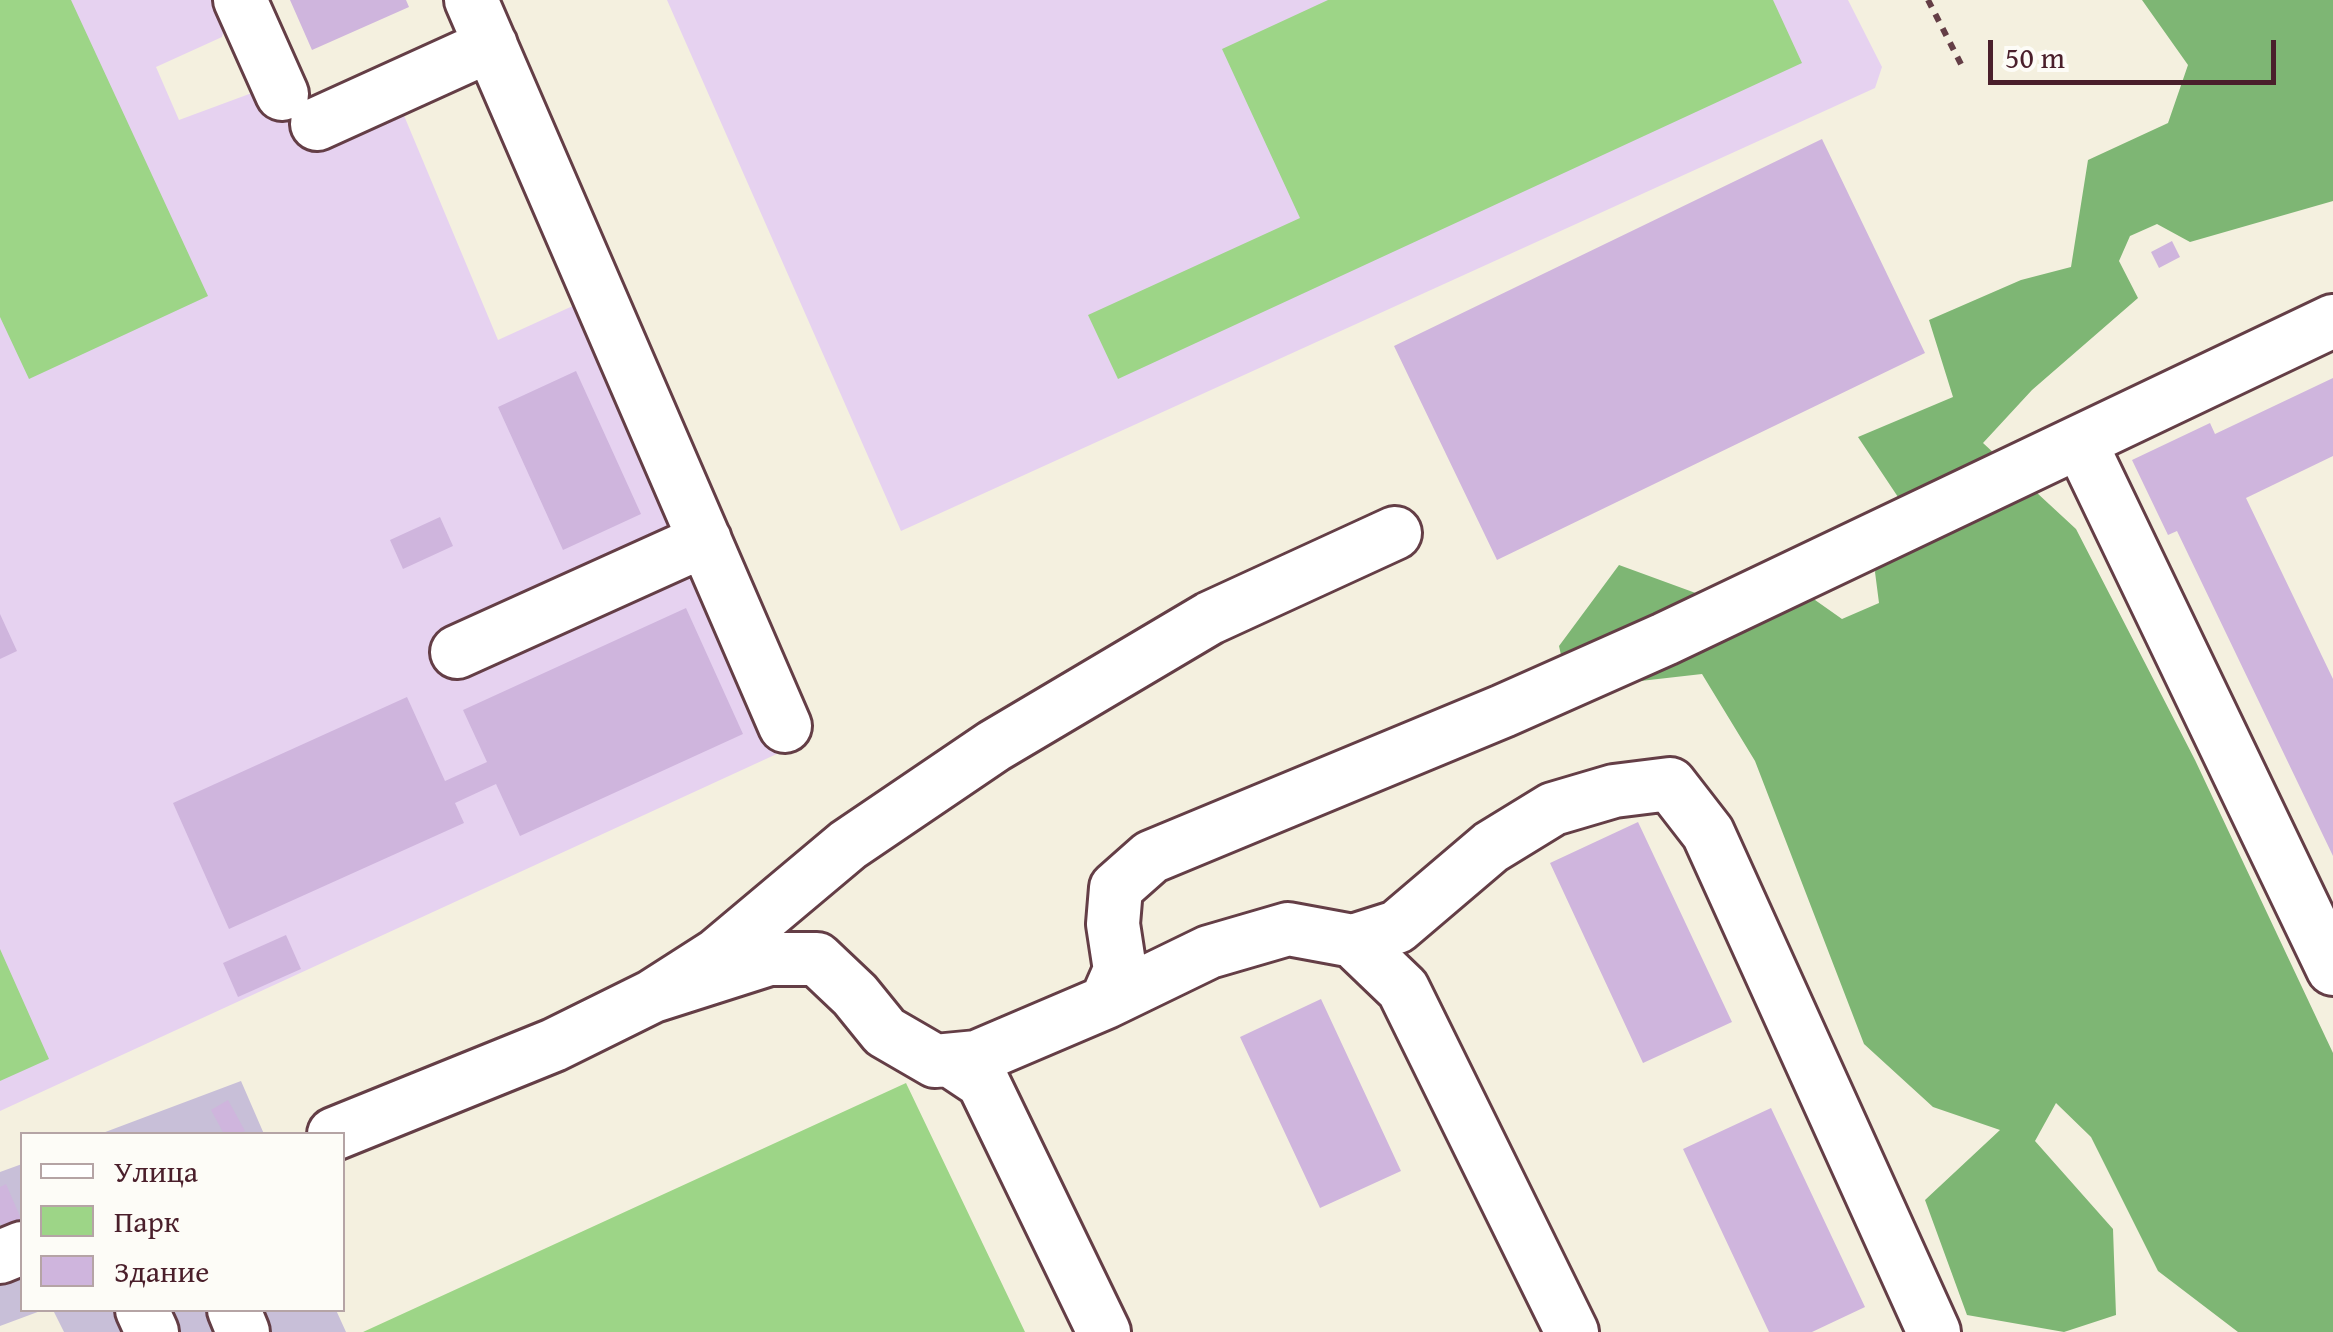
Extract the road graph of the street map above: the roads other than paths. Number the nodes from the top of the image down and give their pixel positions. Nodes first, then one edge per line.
1 (240, 0) edge
2 (481, 22) edge
3 (2333, 321) edge
4 (2080, 442) junction
5 (1394, 533) dead end
6 (705, 540) junction
7 (457, 652) dead end
8 (786, 726) dead end
9 (1353, 941) junction
10 (2333, 968) edge
11 (654, 996) junction
12 (1106, 1002) junction
13 (950, 1060) junction
14 (339, 1132) edge
15 (1104, 1332) edge
16 (1572, 1332) edge
17 (1934, 1332) edge

1 - 2 lane
2 - 6 lane
3 - 4 lane
4 - 10 lane
4 - 12 lane
5 - 11 lane
6 - 7 lane
6 - 8 lane
9 - 12 lane
9 - 16 lane
9 - 17 lane
11 - 13 lane
11 - 14 lane
12 - 13 lane
13 - 15 lane

